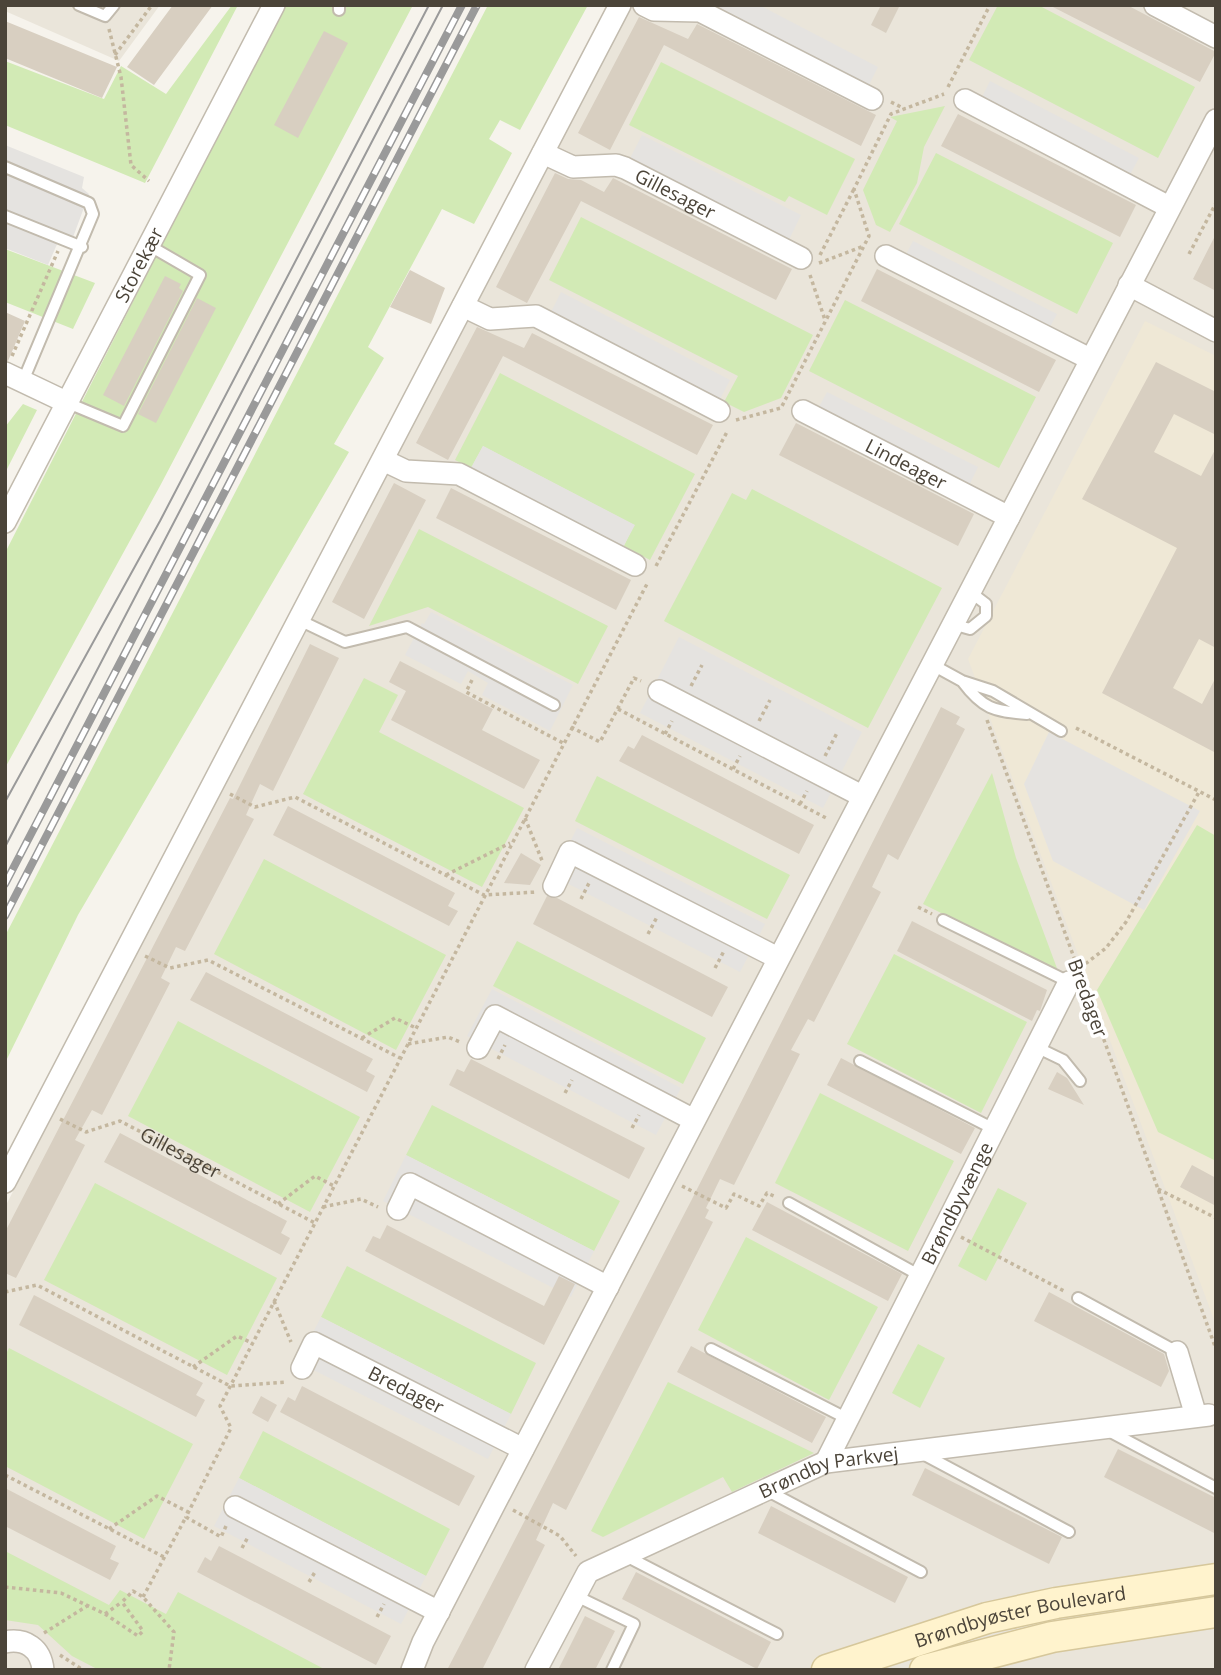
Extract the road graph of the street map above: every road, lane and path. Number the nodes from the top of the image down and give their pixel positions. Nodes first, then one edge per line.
1 (79, 5) edge
2 (114, 5) edge
3 (152, 5) edge
4 (274, 5) edge
5 (620, 5) edge
6 (644, 5) edge
7 (990, 5) edge
8 (1155, 5) edge
9 (106, 16) junction
10 (1216, 37) edge
11 (116, 55) junction
12 (872, 99) dead end
13 (965, 100) dead end
14 (1216, 120) edge
15 (543, 153) junction
16 (5, 167) edge
17 (149, 181) dead end
18 (854, 189) junction
19 (1216, 203) edge
20 (1170, 207) junction
21 (5, 216) edge
22 (62, 239) junction
23 (150, 246) junction
24 (864, 246) junction
25 (82, 247) junction
26 (1189, 254) dead end
27 (886, 256) dead end
28 (808, 261) junction
29 (1129, 285) junction
30 (463, 306) junction
31 (825, 321) junction
32 (1216, 331) edge
33 (1090, 359) junction
34 (12, 376) edge
35 (68, 403) junction
36 (719, 411) dead end
37 (803, 411) dead end
38 (383, 460) junction
39 (1009, 517) junction
40 (5, 522) edge
41 (635, 565) dead end
42 (299, 620) junction
43 (931, 664) junction
44 (480, 666) junction
45 (962, 681) junction
46 (659, 691) joint
47 (554, 705) dead end
48 (618, 709) junction
49 (983, 710) dead end
50 (1029, 714) junction
51 (571, 727) junction
52 (1061, 732) joint
53 (563, 743) junction
54 (212, 785) junction
55 (1199, 792) junction
56 (862, 796) junction
57 (1216, 800) edge
58 (524, 817) junction
59 (845, 828) junction
60 (511, 843) junction
61 (446, 875) junction
62 (554, 886) junction
63 (484, 895) junction
64 (943, 920) dead end
65 (128, 947) junction
66 (778, 958) junction
67 (1079, 980) junction
68 (416, 1028) junction
69 (362, 1038) junction
70 (408, 1044) junction
71 (1036, 1047) junction
72 (478, 1048) joint
73 (400, 1058) junction
74 (860, 1061) dead end
75 (1080, 1081) dead end
76 (43, 1110) junction
77 (694, 1120) junction
78 (994, 1129) junction
79 (664, 1177) junction
80 (5, 1182) edge
81 (334, 1186) junction
82 (1156, 1188) junction
83 (764, 1197) dead end
84 (789, 1203) dead end
85 (278, 1204) junction
86 (323, 1207) junction
87 (398, 1209) joint
88 (1216, 1218) edge
89 (315, 1223) junction
90 (943, 1228) junction
91 (919, 1275) junction
92 (608, 1287) junction
93 (5, 1292) edge
94 (1078, 1298) joint
95 (274, 1301) junction
96 (253, 1343) junction
97 (711, 1349) dead end
98 (1216, 1349) edge
99 (1177, 1352) joint
100 (193, 1367) junction
101 (302, 1368) junction
102 (230, 1386) junction
103 (846, 1418) junction
104 (1104, 1428) junction
105 (523, 1449) junction
106 (917, 1451) junction
107 (825, 1462) junction
108 (5, 1475) edge
109 (1216, 1488) edge
110 (764, 1489) junction
111 (496, 1501) junction
112 (235, 1507) joint
113 (187, 1515) junction
114 (109, 1529) junction
115 (1069, 1532) dead end
116 (622, 1554) junction
117 (164, 1557) junction
118 (589, 1572) junction
119 (921, 1572) dead end
120 (1216, 1579) edge
121 (5, 1587) edge
122 (574, 1595) junction
123 (143, 1597) junction
124 (122, 1602) junction
125 (88, 1606) junction
126 (439, 1612) junction
127 (1216, 1612) edge
128 (105, 1614) junction
129 (777, 1634) dead end
130 (5, 1642) edge
131 (27, 1642) junction
132 (43, 1670) edge
133 (169, 1670) edge
134 (412, 1670) edge
135 (536, 1670) edge
136 (612, 1670) edge
137 (827, 1670) edge
138 (925, 1670) edge

1 - 9 lane
2 - 9 lane
3 - 11 path
4 - 23 street, Storekær
5 - 15 street
6 - 12 street
7 - 18 path
8 - 10 street
9 - 11 path
11 - 17 path
13 - 20 street
14 - 20 street
15 - 28 street, Gillesager
15 - 30 street
16 - 25 lane
18 - 24 path
18 - 28 path
19 - 26 path
20 - 29 street
21 - 22 lane
22 - 25 lane
22 - 34 path
23 - 35 street, Storekær
23 - 35 lane
24 - 28 path
24 - 31 path
25 - 34 lane
27 - 33 street
28 - 31 path
29 - 32 street
29 - 33 street
30 - 36 street
30 - 38 street
31 - 51 path
33 - 39 street
34 - 35 street
35 - 40 street, Storekær
37 - 39 street, Lindeager
38 - 41 street
38 - 42 street
39 - 43 street
42 - 44 lane
42 - 54 street
43 - 45 lane
43 - 56 street
44 - 47 lane
44 - 53 path
45 - 50 lane
45 - 50 lane
46 - 48 path
46 - 56 street
48 - 51 path
48 - 59 path
49 - 67 path, Bredager
50 - 52 lane
51 - 53 path
52 - 55 path
53 - 58 path
54 - 61 path
54 - 65 street
55 - 57 path
55 - 67 path
56 - 59 street
58 - 60 path
58 - 62 path
59 - 66 street
60 - 61 path
60 - 63 path
61 - 63 path
62 - 63 path
62 - 66 street
63 - 68 path
64 - 67 lane
65 - 69 path
65 - 76 street
66 - 77 street
67 - 71 street, Brøndbyvænge
67 - 82 path, Bredager
68 - 69 path
68 - 70 path
69 - 73 path
70 - 72 path
70 - 73 path
71 - 75 lane
71 - 78 street, Brøndbyvænge
72 - 77 street
73 - 81 path
74 - 78 lane, Brøndbyvænge
76 - 80 street
76 - 85 path, Gillesager
77 - 79 street
78 - 90 street, Brøndbyvænge
79 - 83 path
79 - 92 street
81 - 85 path
81 - 86 path
82 - 88 path
82 - 98 path, Bredager
84 - 91 lane, Brøndbyvænge
85 - 89 path, Gillesager
86 - 87 path
86 - 89 path
87 - 92 street
89 - 95 path
90 - 91 street, Brøndbyvænge
90 - 94 path
91 - 103 street, Brøndbyvænge
92 - 105 street
93 - 100 path
94 - 99 lane
95 - 96 path
95 - 101 path
96 - 100 path
96 - 102 path
97 - 103 lane
99 - 104 street, Brøndby Parkvej
100 - 102 path
101 - 102 path
101 - 105 street, Bredager
102 - 113 path
103 - 107 street, Brøndbyvænge
104 - 106 street, Brøndby Parkvej
104 - 109 lane
105 - 111 street
106 - 107 street, Brøndby Parkvej
106 - 115 lane
107 - 110 street, Brøndby Parkvej
108 - 114 path
110 - 116 street, Brøndby Parkvej
110 - 119 lane
111 - 118 path
111 - 126 street
112 - 113 path
112 - 126 street
113 - 114 path
113 - 117 path
114 - 117 path
116 - 118 street, Brøndby Parkvej
116 - 129 lane
117 - 123 path
118 - 122 street, Brøndby Parkvej
120 - 137 street, Brøndbyøster Boulevard
121 - 125 path
122 - 135 street, Brøndby Parkvej
122 - 136 lane
123 - 124 path
123 - 133 path
124 - 128 path
124 - 128 path
125 - 128 path
125 - 131 path
126 - 134 street
127 - 138 street, Brøndbyøster Boulevard
130 - 131 street
131 - 132 street

